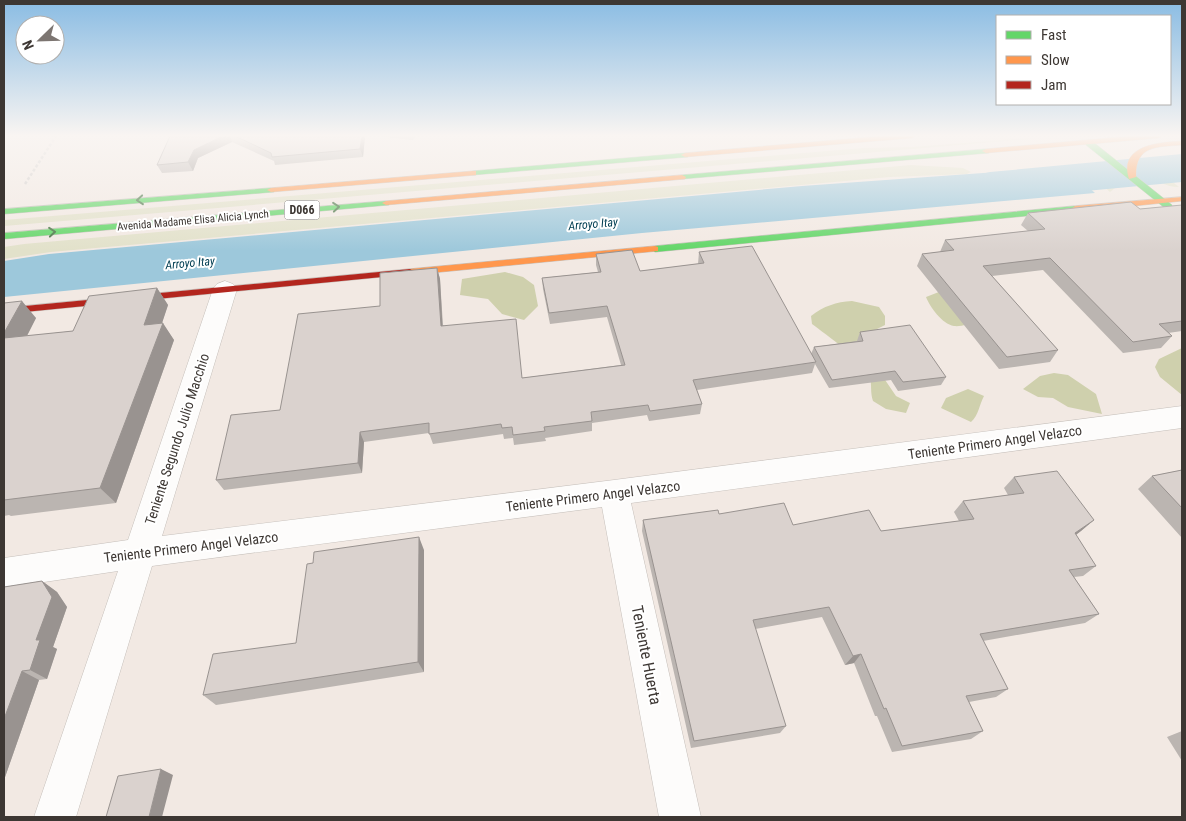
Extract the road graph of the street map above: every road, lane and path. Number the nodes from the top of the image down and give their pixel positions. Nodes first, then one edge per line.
1 (31, 174) edge
2 (454, 174) edge
3 (724, 174) edge
4 (1129, 174) edge
5 (1132, 177) joint
6 (24, 186) dead end
7 (1182, 199) edge
8 (1162, 201) junction
9 (4, 212) edge
10 (1176, 212) edge
11 (4, 236) edge
12 (225, 289) junction
13 (4, 311) edge
14 (1182, 417) edge
15 (614, 493) junction
16 (140, 552) junction
17 (4, 572) edge
18 (55, 817) edge
19 (680, 817) edge

1 - 6 path
2 -> 9 main road, Avenida Madame Elisa Alicia Lynch / D066
11 -> 3 main road, Avenida Madame Elisa Alicia Lynch / D066
4 - 5 main road
5 - 8 main road
7 - 8 main road
8 - 10 main road
8 - 12 main road
12 - 13 main road
12 - 16 street, Teniente Segundo Julio Macchio
14 - 15 street, Teniente Primero Angel Velazco
15 - 16 street, Teniente Primero Angel Velazco
15 - 19 street, Teniente Huerta
16 - 17 street, Teniente Primero Angel Velazco
16 - 18 street, Teniente Segundo Julio Macchio

